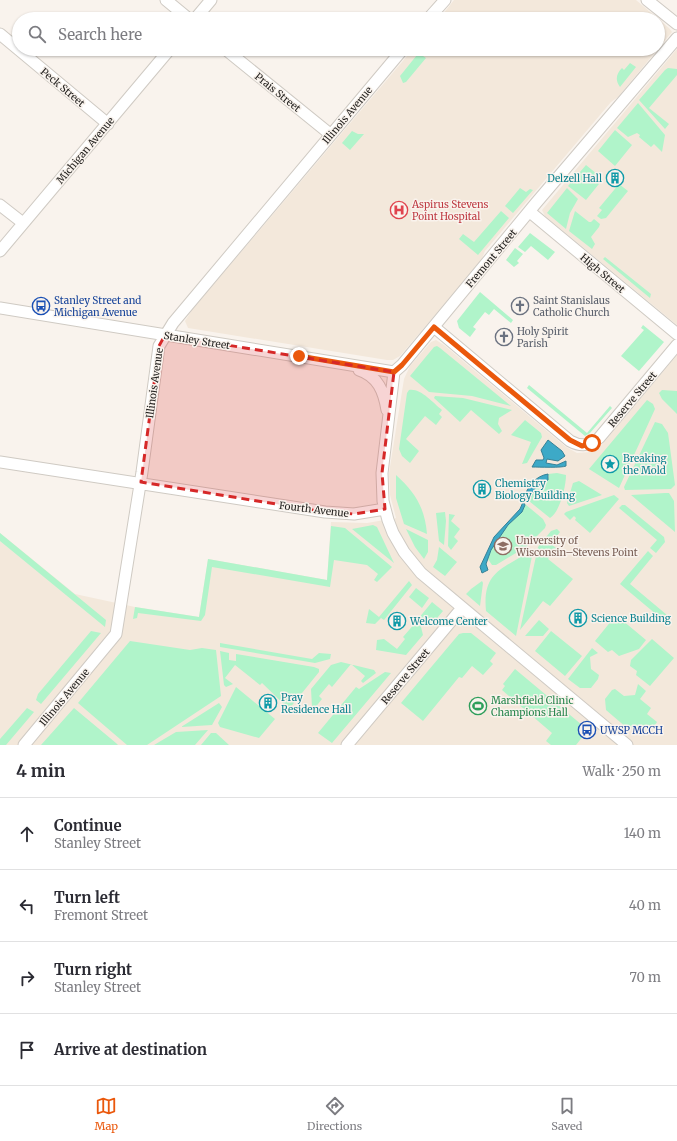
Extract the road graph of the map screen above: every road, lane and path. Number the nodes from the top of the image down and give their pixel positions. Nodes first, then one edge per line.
1 (166, 0) edge
2 (211, 0) edge
3 (647, 0) edge
4 (442, 1) edge
5 (181, 12) edge
6 (201, 12) edge
7 (433, 12) edge
8 (662, 12) edge
9 (665, 14) edge
10 (677, 24) edge
11 (0, 34) edge
12 (677, 38) edge
13 (12, 44) edge
14 (665, 52) edge
15 (26, 56) edge
16 (164, 56) edge
17 (235, 56) edge
18 (397, 56) edge
19 (662, 56) edge
20 (108, 124) junction
21 (330, 134) junction
22 (0, 205) edge
23 (530, 212) junction
24 (23, 224) junction
25 (0, 251) edge
26 (0, 308) edge
27 (434, 327) junction
28 (677, 334) edge
29 (165, 335) junction
30 (677, 345) edge
31 (339, 363) junction
32 (394, 372) junction
33 (389, 418) junction
34 (0, 462) edge
35 (141, 482) junction
36 (385, 509) junction
37 (462, 608) junction
38 (24, 745) edge
39 (347, 745) edge
40 (627, 745) edge

1 - 5 street
2 - 6 street
3 - 8 street
4 - 7 street
9 - 10 street
11 - 13 street, Peck Street
12 - 14 street, Fremont Street
15 - 20 street, Peck Street
16 - 20 street, Michigan Avenue
17 - 21 street, Prais Street
18 - 21 street, Illinois Avenue
19 - 23 street, Fremont Street
20 - 24 street, Michigan Avenue
21 - 29 street, Illinois Avenue
22 - 24 street
23 - 27 street, Fremont Street
23 - 28 street, High Street
24 - 25 street, Michigan Avenue
26 - 29 street, Stanley Street
27 - 30 street, Reserve Street
27 - 32 street, Fremont Street
29 - 31 street, Stanley Street
29 - 35 street, Illinois Avenue
31 - 32 street, Stanley Street
31 - 33 street
32 - 33 street
33 - 36 street
34 - 35 street, Fourth Avenue
35 - 36 street, Fourth Avenue
35 - 38 street, Illinois Avenue
36 - 37 street
37 - 39 street, Reserve Street
37 - 40 street

